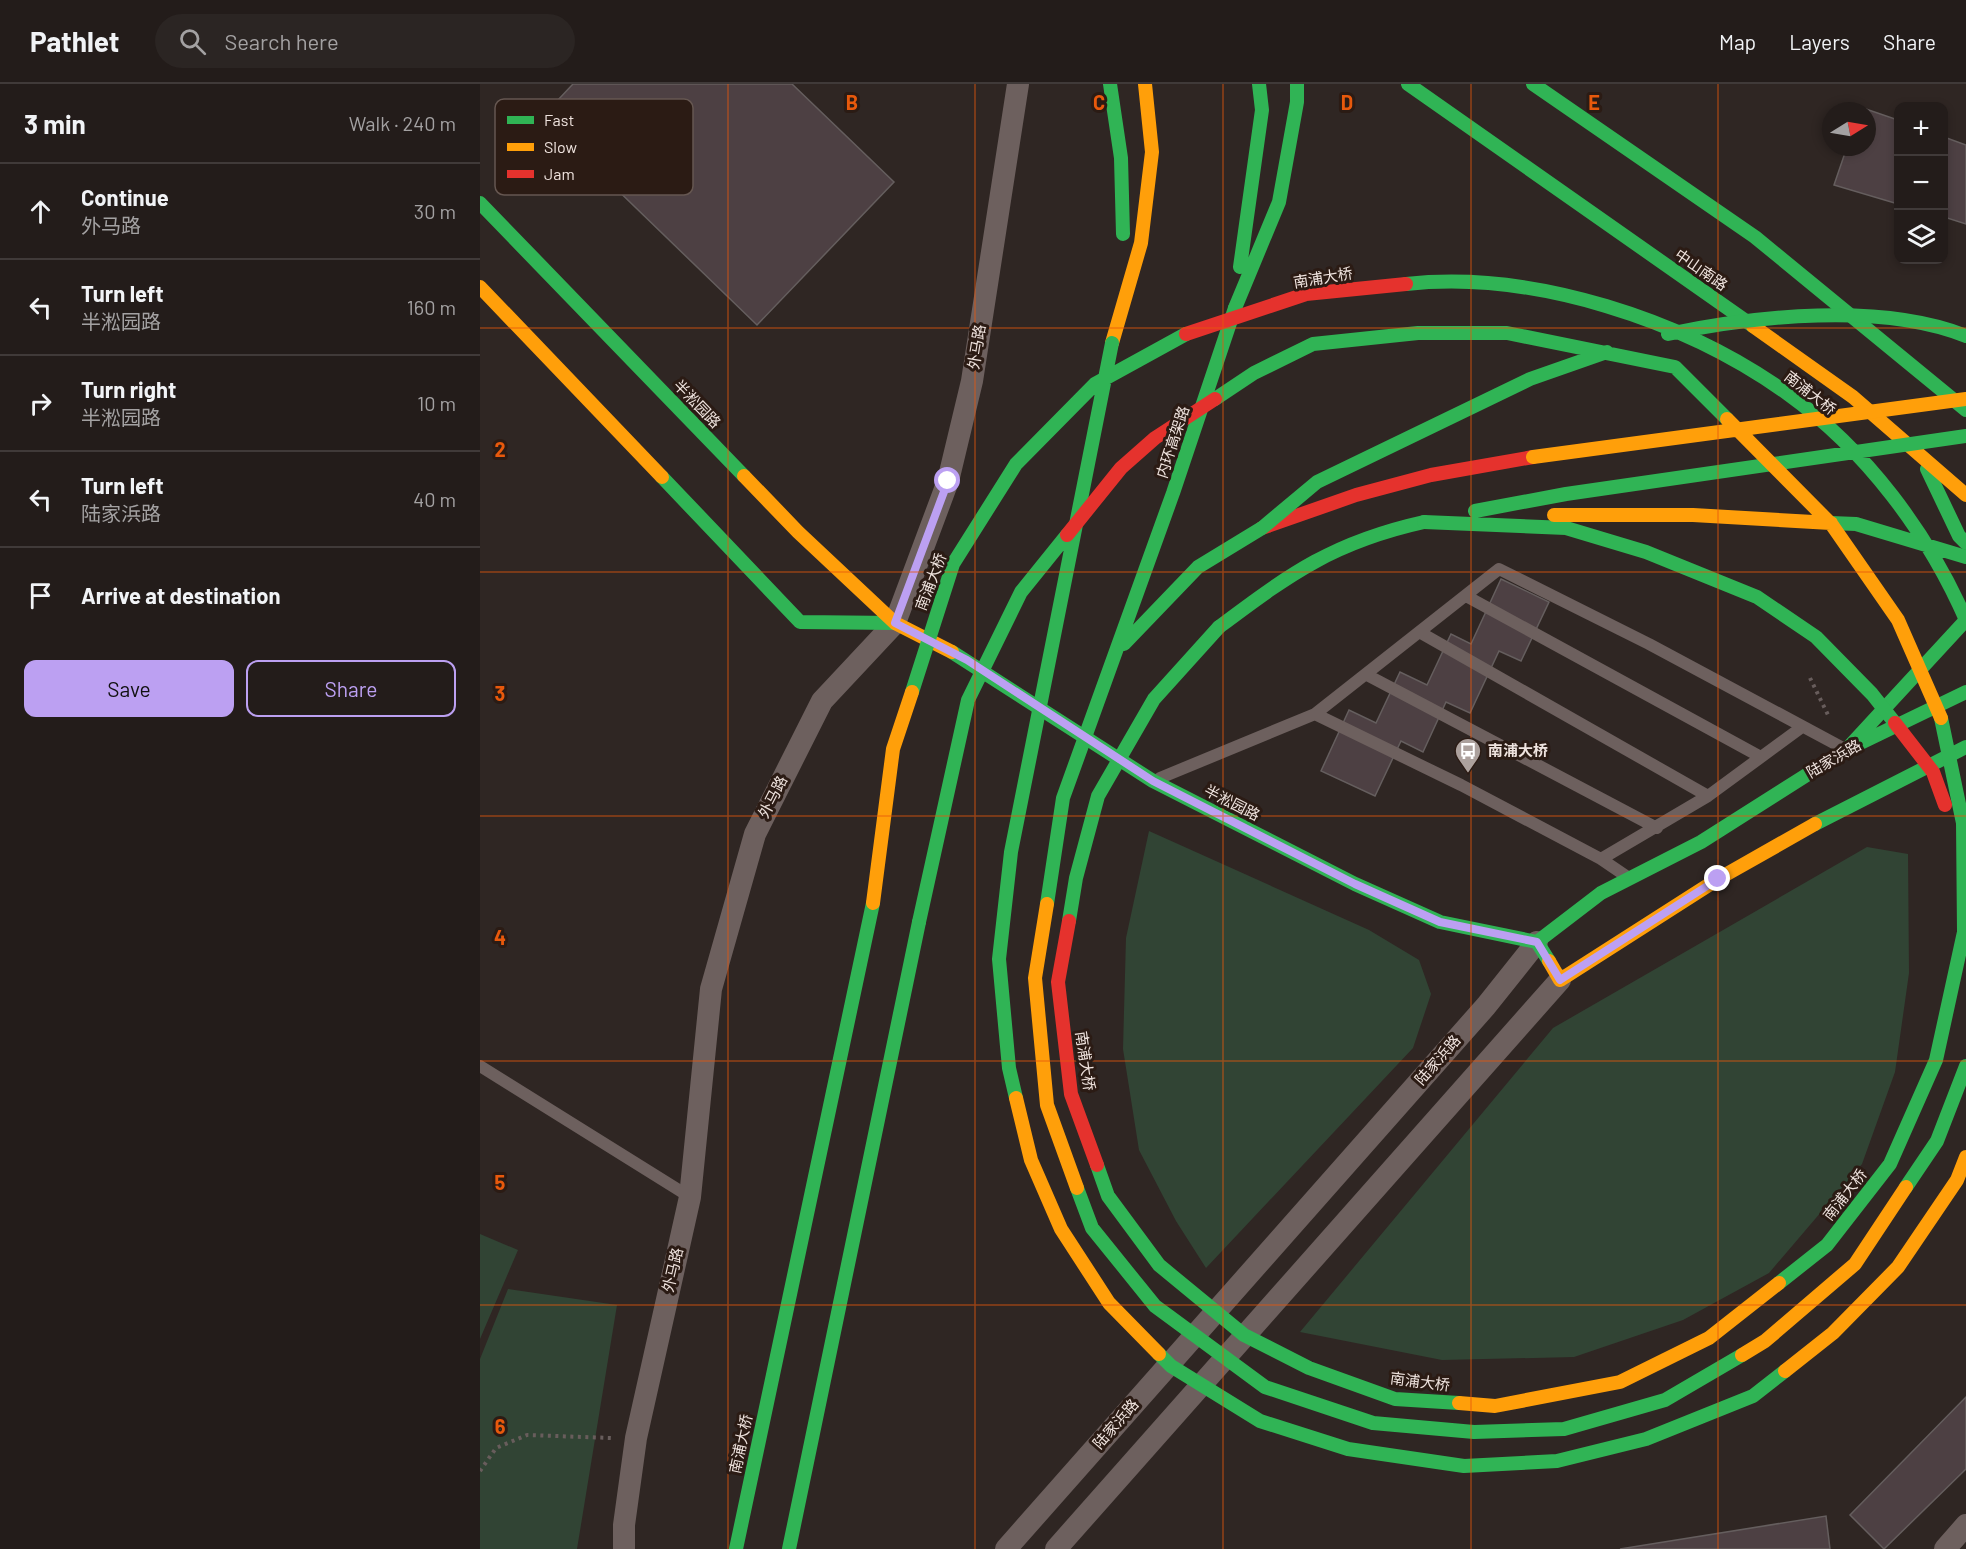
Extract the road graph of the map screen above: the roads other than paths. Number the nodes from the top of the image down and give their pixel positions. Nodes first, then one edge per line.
1 (1018, 84) edge
2 (1110, 84) edge
3 (1145, 84) edge
4 (1259, 84) edge
5 (1297, 84) edge
6 (1408, 84) edge
7 (1533, 84) edge
8 (480, 203) edge
9 (480, 287) edge
10 (1235, 308) junction
11 (1966, 336) edge
12 (1657, 337) dead end
13 (1634, 342) dead end
14 (1112, 343) junction
15 (1966, 399) edge
16 (1966, 410) edge
17 (1966, 436) edge
18 (1923, 459) junction
19 (1966, 495) edge
20 (1424, 522) junction
21 (1262, 528) junction
22 (1966, 543) edge
23 (1966, 556) edge
24 (1466, 596) junction
25 (1966, 620) edge
26 (895, 623) junction
27 (1421, 633) junction
28 (1367, 675) junction
29 (1966, 692) edge
30 (1315, 714) junction
31 (1802, 727) junction
32 (1064, 736) dead end
33 (1966, 747) edge
34 (1846, 750) junction
35 (1760, 756) junction
36 (1042, 775) dead end
37 (1153, 781) junction
38 (1708, 796) junction
39 (1657, 828) junction
40 (1011, 852) junction
41 (1601, 859) junction
42 (1966, 864) edge
43 (1630, 879) junction
44 (1537, 942) junction
45 (1560, 980) junction
46 (480, 1066) edge
47 (1966, 1066) edge
48 (1966, 1157) edge
49 (690, 1197) junction
50 (1966, 1525) edge
51 (624, 1549) edge
52 (736, 1549) edge
53 (789, 1549) edge
54 (1006, 1549) edge
55 (1056, 1549) edge
56 (1945, 1549) edge

1 - 26 street, 外马路
2 - 14 main road
3 - 14 main road
4 - 10 main road, 内环高架路
5 - 10 main road
6 - 18 main road, 中山南路
7 - 16 main road
8 - 26 main road, 半淞园路
9 - 26 main road, 半淞园路
10 - 47 main road, 内环高架路, bridge
11 - 12 main road, bridge
13 - 21 main road, bridge
14 - 40 main road, bridge
15 - 21 main road, bridge
17 - 20 main road, bridge
18 - 19 main road, 中山南路
18 - 22 main road
20 - 23 main road, bridge
20 - 42 main road, 南浦大桥, bridge
20 - 53 main road, 南浦大桥, bridge
21 - 32 main road, bridge
24 - 27 lane
24 - 31 lane
24 - 35 lane
25 - 34 main road
25 - 52 main road, 南浦大桥, bridge
26 - 37 main road, 半淞园路
26 - 49 street, 外马路
27 - 28 lane
27 - 38 lane
28 - 30 lane
28 - 39 lane
29 - 34 main road, 陆家浜路
30 - 37 lane
30 - 41 lane
31 - 34 lane
31 - 35 lane
33 - 45 main road
34 - 43 main road, 陆家浜路
35 - 38 lane
36 - 40 main road, bridge
37 - 44 main road, 半淞园路
38 - 39 lane
39 - 41 lane
40 - 48 main road, bridge
41 - 43 lane
43 - 44 main road, 陆家浜路
44 - 45 main road
44 - 54 street, 陆家浜路
45 - 55 street
46 - 49 lane
49 - 51 street, 外马路
50 - 56 street

